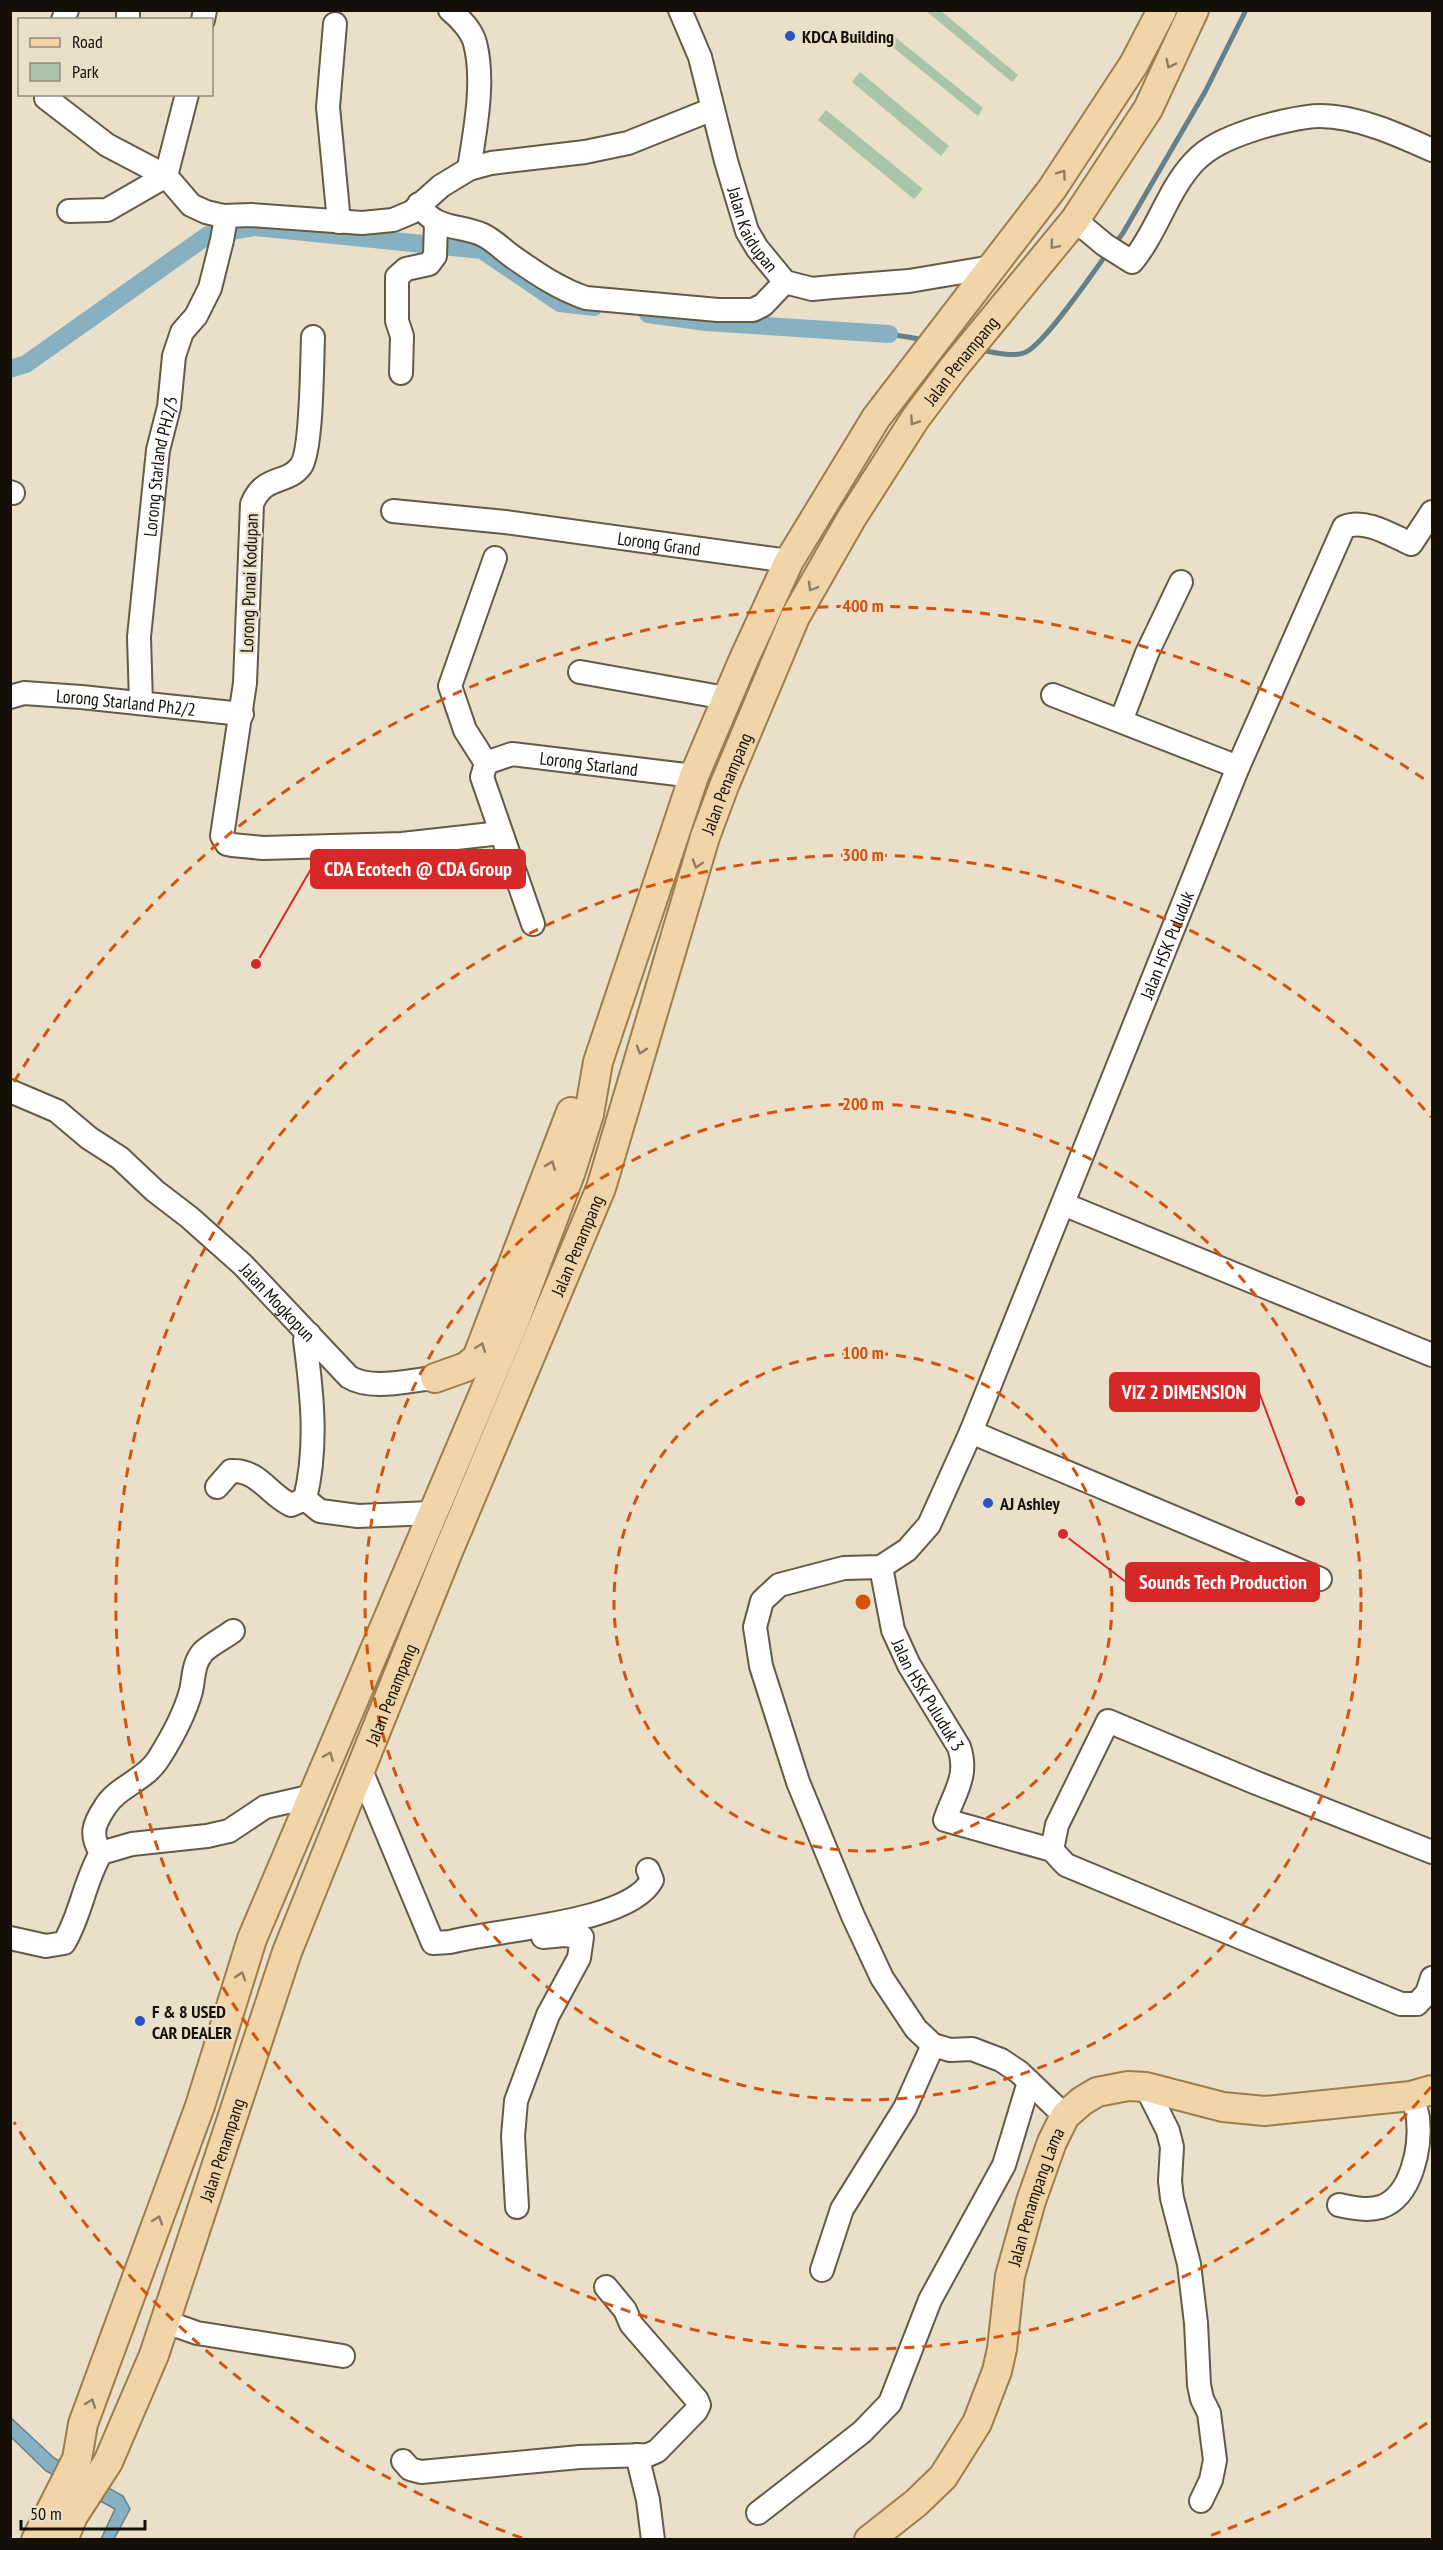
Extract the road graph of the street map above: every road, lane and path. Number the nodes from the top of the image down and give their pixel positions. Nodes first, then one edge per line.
1 (450, 10) edge
2 (680, 10) edge
3 (1162, 10) edge
4 (1194, 10) edge
5 (335, 24) dead end
6 (186, 96) edge
7 (46, 98) dead end
8 (713, 108) junction
9 (1432, 150) edge
10 (469, 169) junction
11 (166, 176) junction
12 (419, 204) junction
13 (69, 211) dead end
14 (1075, 220) junction
15 (339, 222) junction
16 (223, 226) junction
17 (436, 239) junction
18 (784, 282) junction
19 (968, 282) junction
20 (313, 337) dead end
21 (400, 373) dead end
22 (393, 511) dead end
23 (1432, 512) edge
24 (495, 558) dead end
25 (789, 561) junction
26 (1181, 582) dead end
27 (580, 672) dead end
28 (1053, 694) dead end
29 (10, 697) edge
30 (726, 698) junction
31 (141, 703) junction
32 (242, 714) junction
33 (1121, 721) junction
34 (486, 763) junction
35 (1238, 767) junction
36 (694, 776) junction
37 (501, 832) junction
38 (534, 924) dead end
39 (598, 1062) junction
40 (631, 1084) junction
41 (12, 1096) edge
42 (589, 1114) junction
43 (1063, 1204) junction
44 (309, 1334) junction
45 (1432, 1355) edge
46 (435, 1378) junction
47 (971, 1432) junction
48 (457, 1454) junction
49 (217, 1487) dead end
50 (305, 1499) junction
51 (432, 1513) junction
52 (880, 1567) junction
53 (1320, 1579) dead end
54 (233, 1631) dead end
55 (360, 1768) junction
56 (313, 1796) junction
57 (1052, 1850) junction
58 (1432, 1852) edge
59 (101, 1853) junction
60 (648, 1870) dead end
61 (10, 1938) edge
62 (450, 1942) junction
63 (1432, 1978) edge
64 (933, 2045) junction
65 (1029, 2082) junction
66 (1146, 2088) junction
67 (1422, 2093) edge
68 (1065, 2116) junction
69 (1340, 2205) dead end
70 (517, 2206) dead end
71 (822, 2270) dead end
72 (606, 2287) dead end
73 (166, 2322) junction
74 (343, 2356) dead end
75 (637, 2455) junction
76 (403, 2461) dead end
77 (1201, 2501) dead end
78 (758, 2513) dead end
79 (65, 2518) edge
80 (36, 2540) edge
81 (653, 2540) edge
82 (869, 2540) edge

1 - 10 street
2 - 8 street, Jalan Kaidupan
19 -> 3 main road, Jalan Penampang
4 -> 14 main road, Jalan Penampang
5 - 15 street
6 - 11 street
7 - 11 street
8 - 10 street
8 - 18 street, Jalan Kaidupan
9 - 14 street
10 - 12 street
11 - 13 street
11 - 16 street
12 - 15 street
12 - 17 street
14 -> 40 main road, Jalan Penampang
15 - 16 street
16 - 31 street, Lorong Starland PH2/3
17 - 18 street
17 - 21 street
18 - 19 street, Jalan Kaidupan
19 - 25 main road, Jalan Penampang
20 - 32 street, Lorong Punai Kodupan
22 - 25 street, Lorong Grand
23 - 35 street, Jalan HSK Puluduk
24 - 34 street
25 - 30 main road, Jalan Penampang
26 - 33 street
27 - 30 street
28 - 33 street
29 - 31 street, Lorong Starland Ph2/2
30 - 36 main road, Jalan Penampang
31 - 32 street, Lorong Starland Ph2/2
32 - 37 street
33 - 35 street
34 - 36 street, Lorong Starland
34 - 37 street
35 - 43 street, Jalan HSK Puluduk
36 - 39 main road, Jalan Penampang
37 - 38 street
39 - 42 main road, Jalan Penampang
46 -> 39 main road
40 - 42 main road
40 - 55 main road, Jalan Penampang
41 - 44 street, Jalan Mogkopun
42 - 48 main road, Jalan Penampang
43 - 45 street
43 - 47 street, Jalan HSK Puluduk
44 - 46 street
44 - 50 street, Jalan Mogkopun
46 - 48 main road
47 - 52 street, Jalan HSK Puluduk
47 - 53 street
48 - 51 main road, Jalan Penampang
49 - 50 street
50 - 51 street
56 -> 51 main road, Jalan Penampang
52 - 57 street, Jalan HSK Puluduk 3
52 - 64 street
54 - 59 street
55 - 62 street
55 - 73 main road, Jalan Penampang
56 - 59 street
79 -> 56 main road, Jalan Penampang
57 - 58 street
57 - 63 street
59 - 61 street
60 - 62 street
62 - 70 street
64 - 65 street
64 - 71 street
65 - 68 street
65 - 78 street
66 - 67 main road, Jalan Penampang Lama
66 - 68 main road, Jalan Penampang Lama
66 - 77 street
67 - 69 street
68 - 82 main road, Jalan Penampang Lama
72 - 75 street
73 - 74 street
73 - 79 main road, Jalan Penampang
75 - 76 street
75 - 81 street
79 - 80 main road, Jalan Penampang

